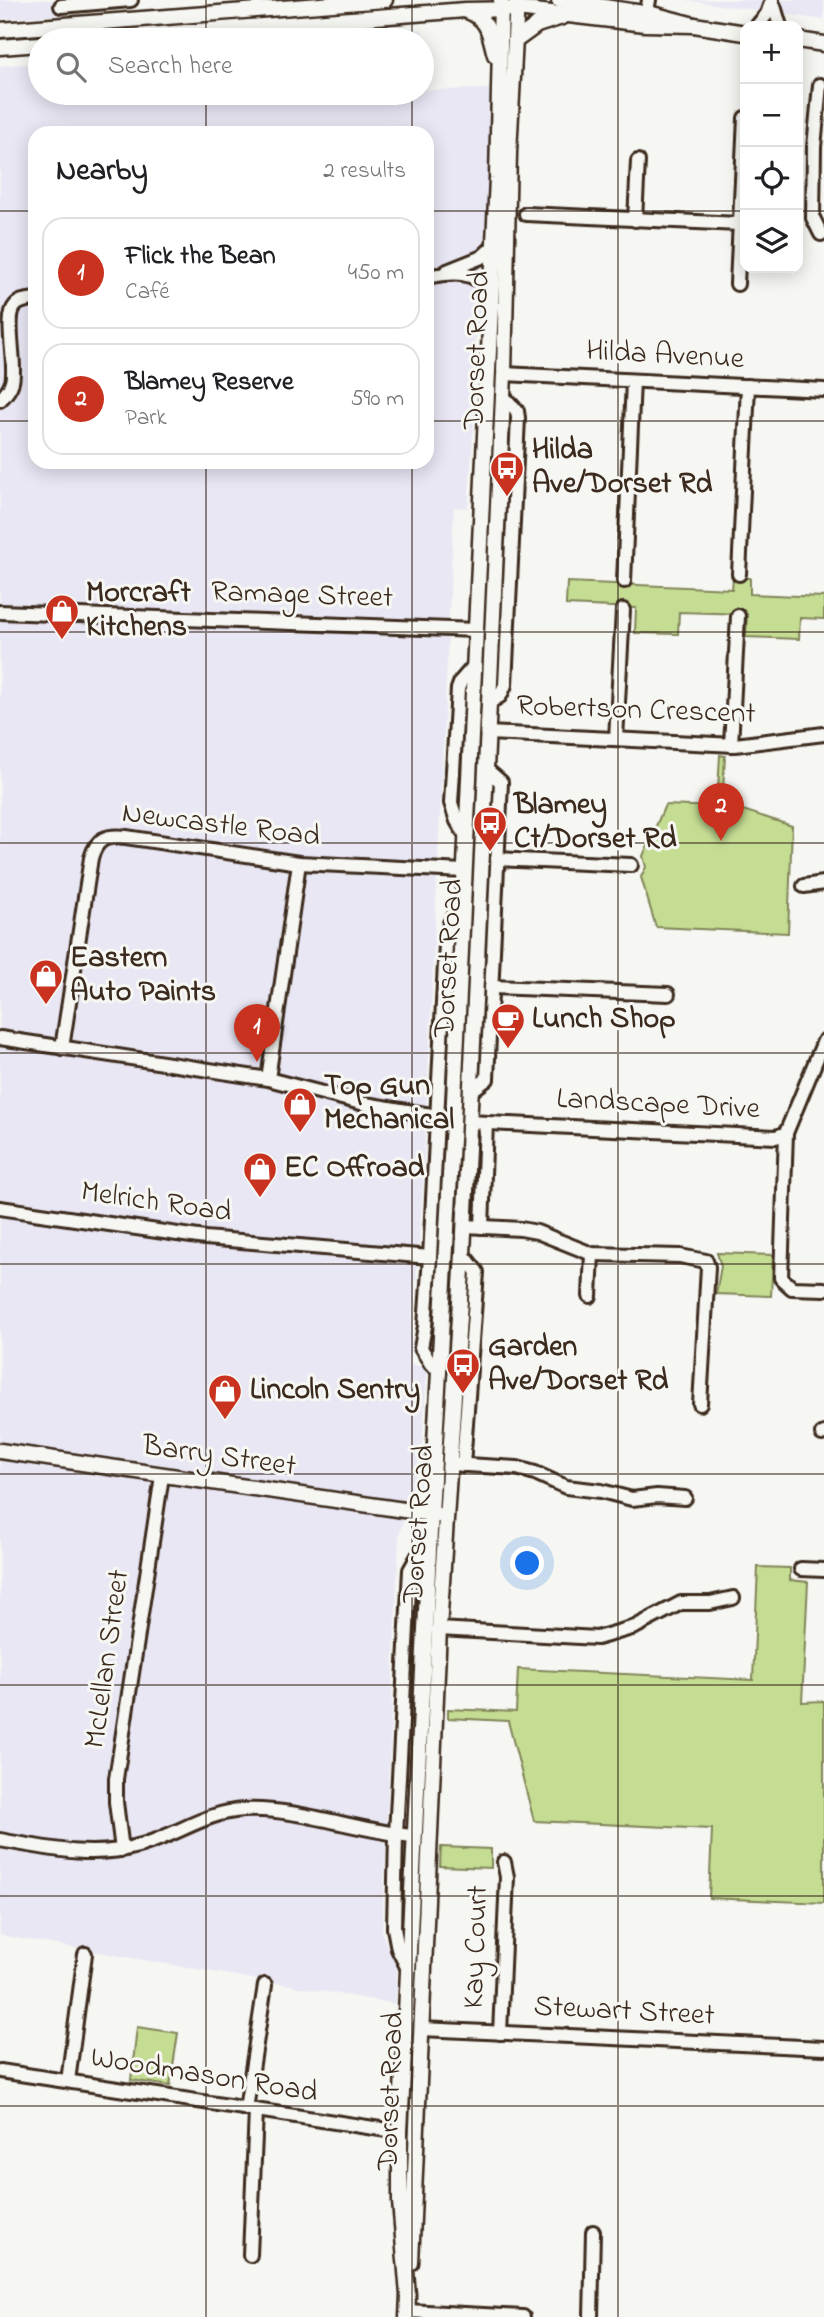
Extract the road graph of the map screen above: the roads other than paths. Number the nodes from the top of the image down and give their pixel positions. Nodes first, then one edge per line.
1 (124, 0) edge
2 (385, 0) edge
3 (559, 0) edge
4 (773, 2) edge
5 (517, 4) edge
6 (501, 5) edge
7 (61, 6) dead end
8 (465, 10) junction
9 (647, 12) edge
10 (573, 15) junction
11 (122, 21) junction
12 (761, 21) edge
13 (771, 21) edge
14 (779, 21) edge
15 (122, 28) edge
16 (237, 28) edge
17 (0, 30) edge
18 (740, 32) edge
19 (515, 41) junction
20 (803, 41) edge
21 (824, 44) edge
22 (28, 45) edge
23 (0, 47) edge
24 (499, 67) junction
25 (820, 85) dead end
26 (743, 147) edge
27 (638, 161) dead end
28 (526, 214) dead end
29 (635, 220) junction
30 (739, 224) junction
31 (821, 234) dead end
32 (494, 247) junction
33 (434, 275) edge
34 (434, 276) edge
35 (737, 284) dead end
36 (491, 292) junction
37 (28, 300) edge
38 (488, 373) junction
39 (504, 374) junction
40 (633, 381) junction
41 (748, 386) junction
42 (824, 390) edge
43 (503, 396) junction
44 (0, 400) edge
45 (498, 504) junction
46 (481, 514) junction
47 (739, 574) dead end
48 (624, 581) dead end
49 (622, 610) dead end
50 (0, 612) edge
51 (738, 616) dead end
52 (476, 630) junction
53 (492, 631) junction
54 (474, 666) junction
55 (489, 704) junction
56 (471, 732) junction
57 (488, 733) junction
58 (824, 734) edge
59 (616, 739) junction
60 (731, 745) junction
61 (486, 769) junction
62 (466, 836) junction
63 (497, 859) junction
64 (299, 863) junction
65 (631, 865) dead end
66 (464, 871) junction
67 (824, 883) edge
68 (804, 886) dead end
69 (463, 904) junction
70 (478, 935) junction
71 (492, 965) junction
72 (491, 987) junction
73 (668, 994) dead end
74 (0, 1038) edge
75 (824, 1041) edge
76 (62, 1048) junction
77 (268, 1079) junction
78 (470, 1092) junction
79 (437, 1116) junction
80 (453, 1122) junction
81 (469, 1122) junction
82 (486, 1123) junction
83 (786, 1133) junction
84 (0, 1208) edge
85 (464, 1226) junction
86 (482, 1227) junction
87 (463, 1254) junction
88 (592, 1254) junction
89 (430, 1257) junction
90 (824, 1289) edge
91 (590, 1296) dead end
92 (456, 1364) junction
93 (439, 1370) junction
94 (700, 1404) dead end
95 (0, 1451) edge
96 (457, 1465) junction
97 (162, 1476) junction
98 (685, 1498) dead end
99 (431, 1514) junction
100 (447, 1516) junction
101 (429, 1550) junction
102 (801, 1569) dead end
103 (824, 1570) edge
104 (733, 1598) dead end
105 (439, 1629) junction
106 (396, 1834) junction
107 (414, 1836) junction
108 (0, 1840) edge
109 (122, 1850) junction
110 (504, 1862) dead end
111 (85, 1954) dead end
112 (408, 1969) junction
113 (265, 1985) dead end
114 (405, 2028) junction
115 (421, 2029) junction
116 (500, 2033) junction
117 (824, 2048) edge
118 (0, 2071) edge
119 (68, 2081) junction
120 (251, 2110) junction
121 (408, 2133) junction
122 (593, 2232) dead end
123 (250, 2255) dead end
124 (407, 2314) edge
125 (523, 2317) edge
126 (592, 2317) edge

1 - 7 street
1 - 11 street
2 - 11 main road
3 - 9 main road
4 - 12 street
4 - 13 street
4 - 14 street
5 - 6 main road
5 - 10 main road
5 - 19 main road, Dorset Road
6 - 8 main road
6 - 24 main road, Dorset Road
8 - 16 main road
8 - 24 main road
9 - 10 main road
9 - 18 main road
10 - 19 main road
11 - 15 main road
11 - 17 main road
19 - 39 main road, Dorset Road
20 - 21 main road
22 - 23 main road
24 - 32 main road, Dorset Road
25 - 31 street
26 - 30 street
27 - 29 street
28 - 29 street
29 - 30 street
30 - 35 street
32 - 33 street
32 - 36 main road, Dorset Road
34 - 36 street
36 - 38 main road, Dorset Road
37 - 44 street
38 - 39 main road
38 - 46 main road, Dorset Road
39 - 40 street, Hilda Avenue
39 - 43 main road, Dorset Road
40 - 41 street, Hilda Avenue
40 - 48 street
41 - 42 street, Hilda Avenue
41 - 47 street
43 - 45 main road, Dorset Road
43 - 55 street
45 - 46 main road
45 - 53 main road, Dorset Road
46 - 52 main road, Dorset Road
49 - 59 street
50 - 52 street, Ramage Street
51 - 60 street
52 - 53 main road
52 - 54 main road, Dorset Road
53 - 55 main road, Dorset Road
54 - 56 main road, Dorset Road
54 - 62 street
55 - 57 main road, Dorset Road
56 - 57 main road
56 - 62 main road, Dorset Road
57 - 59 street, Robertson Crescent
57 - 61 main road, Dorset Road
58 - 60 street, Robertson Crescent
59 - 60 street, Robertson Crescent
61 - 63 street
61 - 70 main road, Dorset Road
62 - 66 main road, Dorset Road
63 - 65 street
63 - 71 street
64 - 66 street, Newcastle Road
64 - 76 street, Newcastle Road
64 - 77 street
66 - 69 main road, Dorset Road
67 - 68 street
69 - 79 street
69 - 80 main road, Dorset Road
70 - 71 street
70 - 78 main road, Dorset Road
71 - 72 street
72 - 73 street
72 - 78 street
74 - 76 street
75 - 83 street, Landscape Drive
76 - 77 street
77 - 79 street
78 - 81 main road, Dorset Road
79 - 89 street
80 - 81 main road
80 - 93 main road, Dorset Road
81 - 82 street, Landscape Drive
81 - 85 main road, Dorset Road
82 - 83 street, Landscape Drive
82 - 86 street
83 - 90 street
84 - 89 street, Melrich Road
85 - 86 street
85 - 87 main road, Dorset Road
86 - 88 street
87 - 92 main road, Dorset Road
87 - 96 street
88 - 91 street
88 - 94 street
89 - 93 street
92 - 93 main road
92 - 96 main road, Dorset Road
93 - 99 main road, Dorset Road
95 - 97 main road, Barry Street
96 - 98 street
96 - 100 main road, Dorset Road
97 - 99 main road, Barry Street
97 - 109 street, McLellan Street
99 - 100 main road, Barry Street
99 - 101 main road, Dorset Road
100 - 105 main road, Dorset Road
101 - 106 street
101 - 107 main road, Dorset Road
102 - 103 street
104 - 105 street
105 - 115 main road, Dorset Road
106 - 107 street
106 - 109 street
106 - 112 street
107 - 112 main road, Dorset Road
108 - 109 street
110 - 116 street, Kay Court
111 - 119 street
112 - 114 main road, Dorset Road
113 - 120 street
114 - 115 main road
114 - 121 main road, Dorset Road
115 - 116 street, Stewart Street
115 - 121 main road, Dorset Road
116 - 117 street, Stewart Street
118 - 119 street, Woodmason Road
119 - 120 street, Woodmason Road
120 - 121 street, Woodmason Road
120 - 123 street
121 - 124 main road, Dorset Road
122 - 126 street
124 - 125 street

